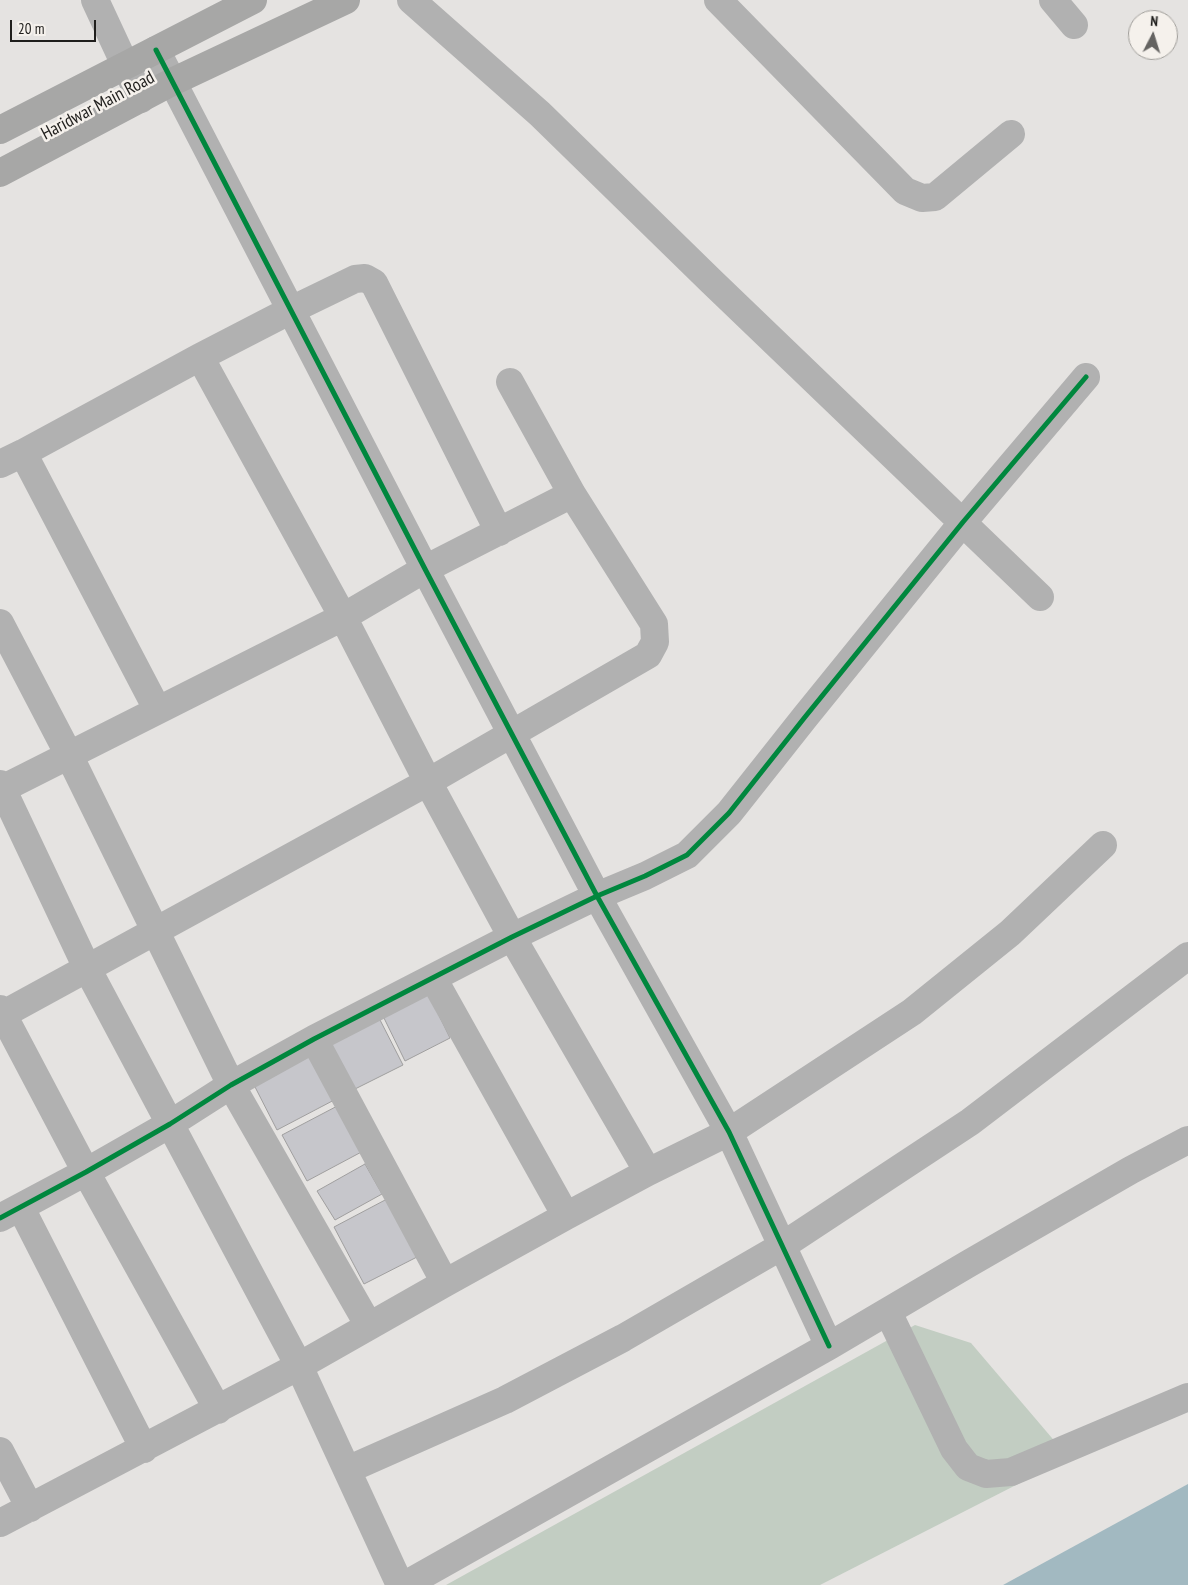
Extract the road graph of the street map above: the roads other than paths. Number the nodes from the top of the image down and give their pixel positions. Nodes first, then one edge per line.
1 (95, 0) edge
2 (253, 0) edge
3 (346, 0) edge
4 (411, 0) edge
5 (718, 0) edge
6 (1052, 0) edge
7 (1074, 25) dead end
8 (156, 50) junction
9 (124, 66) junction
10 (172, 82) junction
11 (140, 99) junction
12 (0, 130) edge
13 (1011, 134) dead end
14 (0, 173) edge
15 (291, 310) junction
16 (200, 356) junction
17 (1086, 377) dead end
18 (510, 382) dead end
19 (12, 459) edge
20 (572, 494) junction
21 (963, 522) junction
22 (499, 532) junction
23 (425, 569) junction
24 (1040, 597) dead end
25 (343, 617) junction
26 (0, 623) edge
27 (157, 709) junction
28 (512, 734) junction
29 (69, 755) junction
30 (428, 782) junction
31 (1, 787) edge
32 (1103, 845) dead end
33 (597, 896) junction
34 (155, 931) junction
35 (512, 937) junction
36 (1188, 956) edge
37 (86, 968) junction
38 (433, 978) junction
39 (1, 1013) edge
40 (314, 1039) junction
41 (231, 1085) junction
42 (170, 1124) junction
43 (729, 1132) junction
44 (1188, 1140) edge
45 (86, 1172) junction
46 (648, 1172) junction
47 (11, 1213) edge
48 (566, 1216) junction
49 (782, 1246) junction
50 (445, 1283) junction
51 (888, 1312) junction
52 (369, 1326) junction
53 (829, 1346) junction
54 (299, 1366) junction
55 (1188, 1397) edge
56 (218, 1410) junction
57 (144, 1449) junction
58 (0, 1451) edge
59 (347, 1470) junction
60 (30, 1508) junction
61 (0, 1524) edge
62 (400, 1585) edge
63 (406, 1585) edge

1 - 9 street
2 - 8 main road, Haridwar Main Road
3 - 10 main road, Haridwar Main Road
4 - 21 street
5 - 13 street
6 - 7 street
8 - 9 main road, Haridwar Main Road
8 - 10 street
9 - 11 street
9 - 12 main road, Haridwar Main Road
10 - 11 main road, Haridwar Main Road
10 - 15 street
11 - 14 main road, Haridwar Main Road
15 - 16 street
15 - 22 street
15 - 23 street
16 - 19 street
16 - 25 street
17 - 21 street
18 - 20 street
19 - 27 street
20 - 22 street
20 - 28 street
21 - 24 street
21 - 33 street
22 - 23 street
23 - 25 street
23 - 28 street
25 - 27 street
25 - 30 street
26 - 29 street
27 - 29 street
28 - 30 street
28 - 33 street
29 - 31 street
29 - 34 street
30 - 34 street
30 - 35 street
31 - 37 street
32 - 43 street
33 - 35 street
33 - 43 street
34 - 37 street
34 - 41 street
35 - 38 street
35 - 46 street
36 - 49 street
37 - 39 street
37 - 42 street
38 - 40 street
38 - 48 street
39 - 45 street
40 - 41 street
40 - 50 street
41 - 42 street
41 - 52 street
42 - 45 street
42 - 54 street
43 - 46 street
43 - 49 street
44 - 51 street
45 - 47 street
45 - 56 street
46 - 48 street
47 - 57 street
48 - 50 street
49 - 53 street
49 - 59 street
50 - 52 street
51 - 53 street
51 - 55 street
52 - 54 street
53 - 63 street
54 - 56 street
54 - 59 street
56 - 57 street
57 - 60 street
58 - 60 street
59 - 62 street
60 - 61 street

